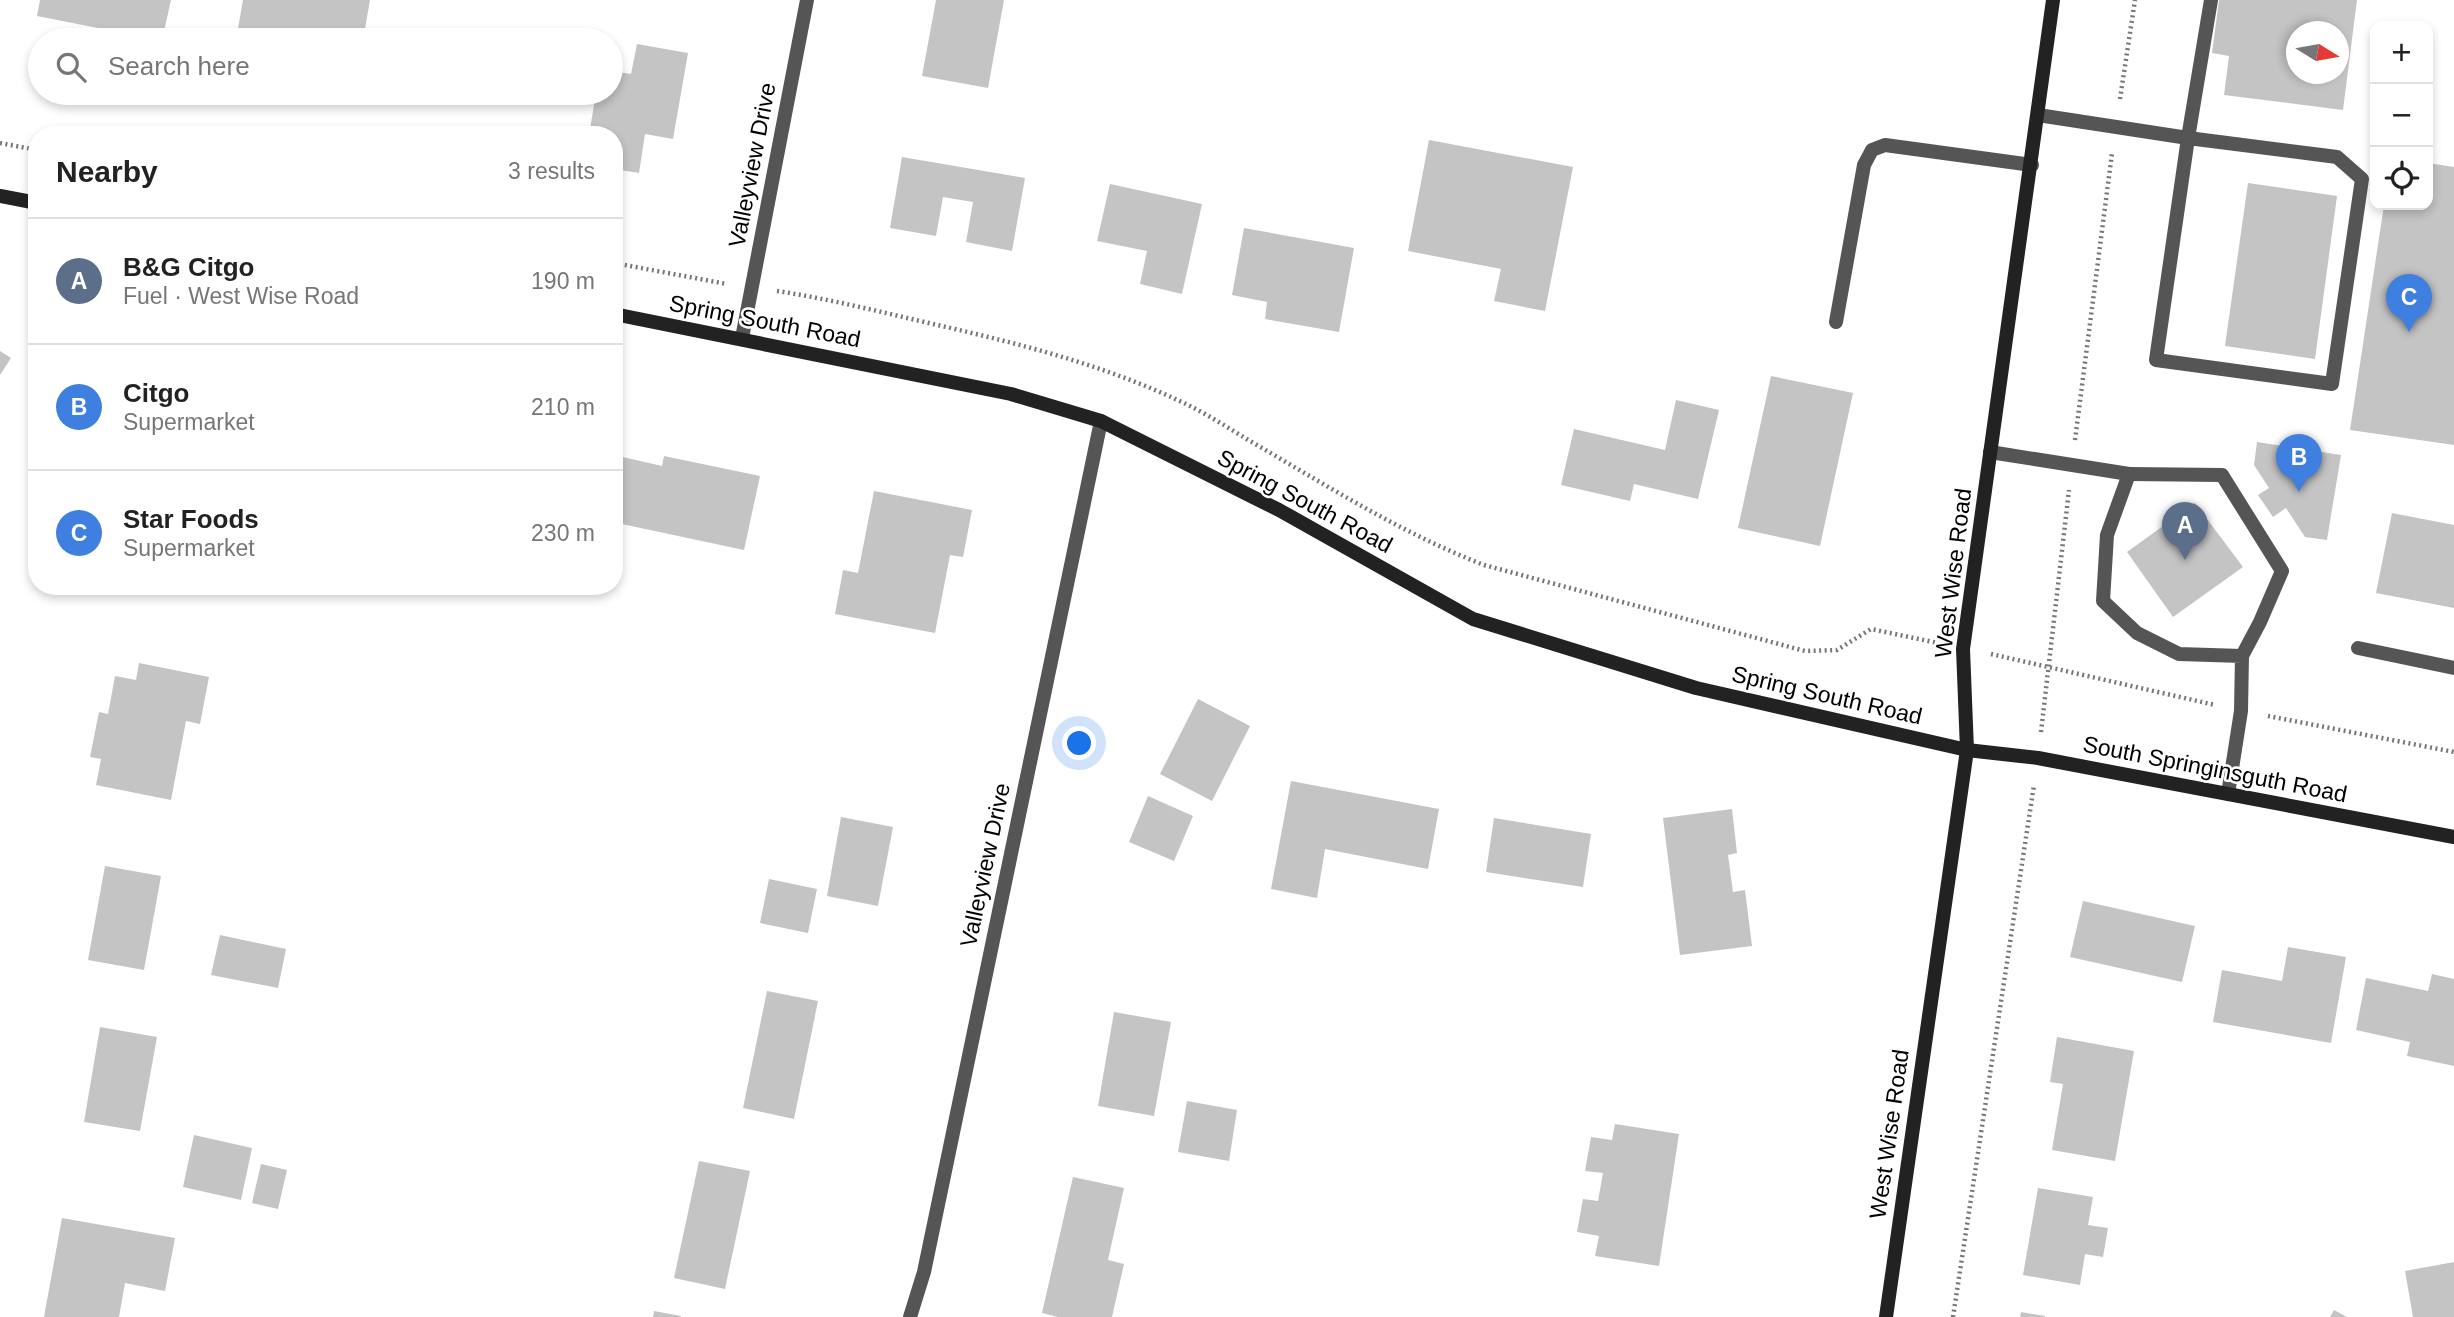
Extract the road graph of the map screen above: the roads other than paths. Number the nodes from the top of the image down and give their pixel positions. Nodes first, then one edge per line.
1 (807, 0) edge
2 (2053, 0) edge
3 (2211, 0) edge
4 (2038, 115) junction
5 (2188, 138) junction
6 (2032, 165) junction
7 (0, 196) edge
8 (28, 201) edge
9 (623, 316) edge
10 (1836, 322) dead end
11 (742, 338) junction
12 (1101, 421) junction
13 (1990, 452) junction
14 (2129, 474) junction
15 (2358, 648) dead end
16 (2242, 656) junction
17 (2454, 668) edge
18 (1967, 750) junction
19 (2228, 794) junction
20 (2454, 837) edge
21 (910, 1317) edge
22 (1885, 1317) edge

1 - 11 street, Valleyview Drive
2 - 4 street, West Wise Road
3 - 5 street
4 - 5 street
4 - 6 street, West Wise Road
5 - 5 street
6 - 10 street
6 - 13 street, West Wise Road
7 - 8 street
9 - 11 street, Spring South Road
11 - 12 street, Spring South Road
12 - 18 street, Spring South Road
12 - 21 street, Valleyview Drive
13 - 14 street
13 - 18 street, West Wise Road
14 - 16 street
14 - 16 street
15 - 17 street
16 - 19 street
18 - 19 street, South Springinsguth Road
18 - 22 street, West Wise Road
19 - 20 street, South Springinsguth Road

